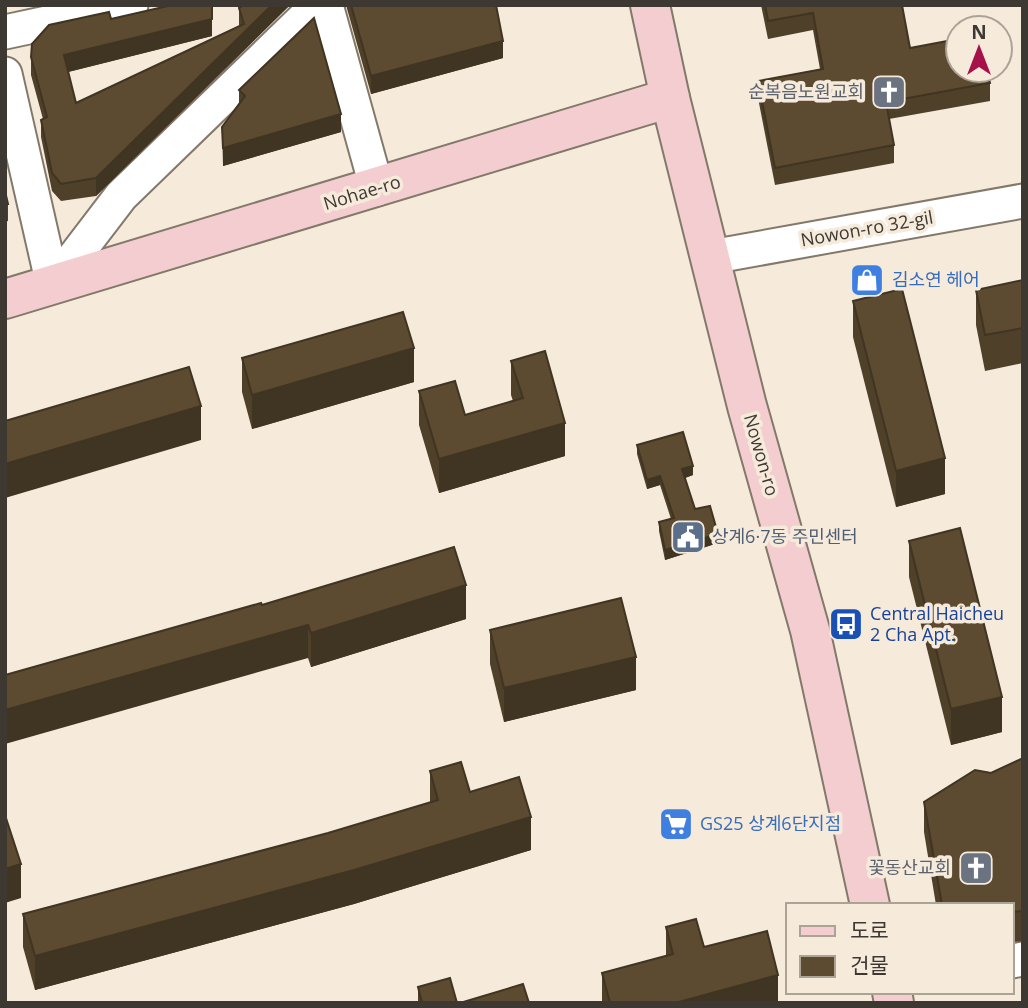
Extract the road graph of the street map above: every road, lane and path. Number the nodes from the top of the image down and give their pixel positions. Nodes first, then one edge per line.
1 (131, 5) edge
2 (318, 5) edge
3 (327, 5) edge
4 (650, 5) edge
5 (5, 32) edge
6 (5, 75) edge
7 (670, 98) junction
8 (377, 189) junction
9 (1023, 201) edge
10 (711, 257) junction
11 (53, 285) junction
12 (5, 299) edge
13 (870, 903) edge

1 - 5 street
2 - 11 street
3 - 8 street
4 - 7 main road, Nowon-ro
6 - 11 street
7 - 8 main road, Nohae-ro
7 - 10 main road, Nowon-ro
8 - 11 main road, Nohae-ro
9 - 10 street, Nowon-ro 32-gil
10 - 13 main road, Nowon-ro
11 - 12 main road, Nohae-ro

